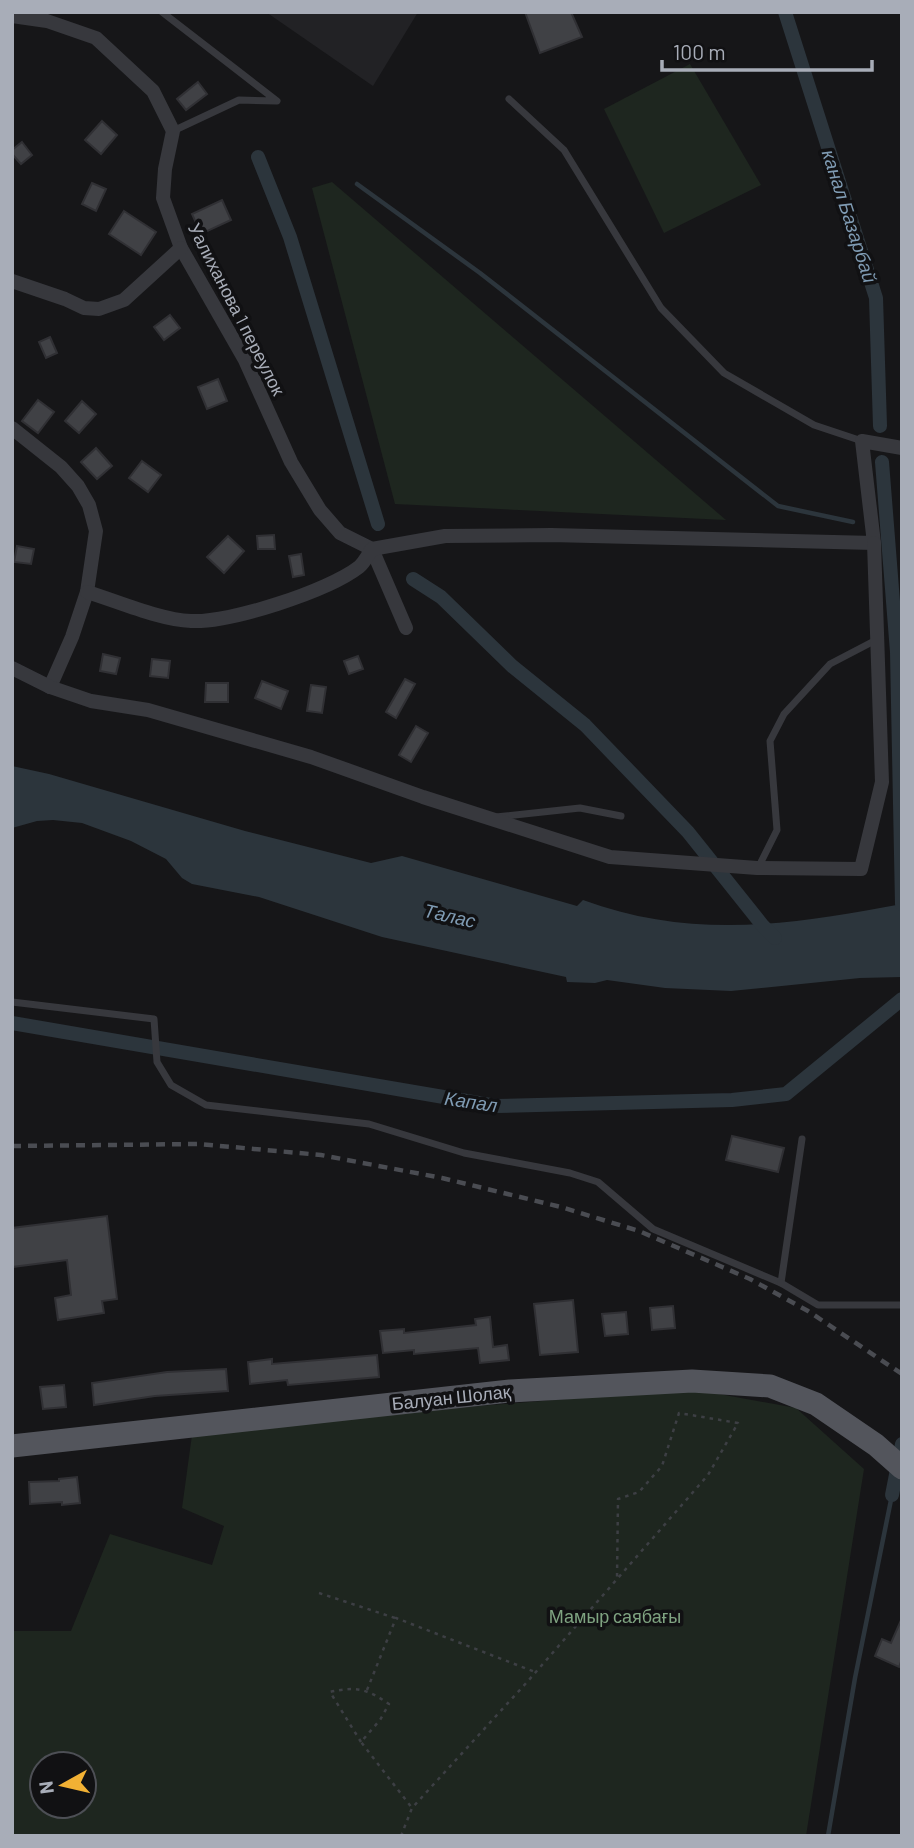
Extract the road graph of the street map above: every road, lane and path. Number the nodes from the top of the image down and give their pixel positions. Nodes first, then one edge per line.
1 (162, 12) edge
2 (12, 16) edge
3 (509, 99) dead end
4 (173, 131) junction
5 (181, 248) junction
6 (12, 281) edge
7 (12, 428) edge
8 (862, 442) junction
9 (902, 448) edge
10 (874, 543) junction
11 (372, 549) junction
12 (86, 592) junction
13 (405, 628) dead end
14 (877, 640) junction
15 (18, 670) edge
16 (50, 687) junction
17 (621, 816) dead end
18 (488, 818) junction
19 (757, 868) junction
20 (12, 1002) edge
21 (802, 1139) dead end
22 (781, 1283) junction
23 (902, 1305) edge
24 (12, 1446) edge
25 (902, 1468) edge
26 (617, 1579) junction
27 (318, 1593) dead end
28 (396, 1618) junction
29 (536, 1672) junction
30 (367, 1690) junction
31 (361, 1742) junction
32 (412, 1808) junction
33 (401, 1836) edge

1 - 4 lane
2 - 4 street
3 - 8 lane
4 - 5 street, Уалиханова 1 переулок
5 - 6 street
5 - 11 street, Уалиханова 1 переулок
7 - 12 street
8 - 9 street
8 - 10 street
10 - 11 street
10 - 14 street
11 - 12 street
11 - 13 street
12 - 16 street
14 - 19 lane
14 - 19 street
15 - 16 street
16 - 18 street
17 - 18 lane
18 - 19 street
20 - 22 lane
21 - 22 lane
22 - 23 lane
24 - 25 main road, Балуан Шолақ
26 - 26 path
26 - 29 path
27 - 28 path
28 - 29 path
28 - 30 path
29 - 32 path
30 - 31 path
30 - 31 path
31 - 32 path
32 - 33 path

